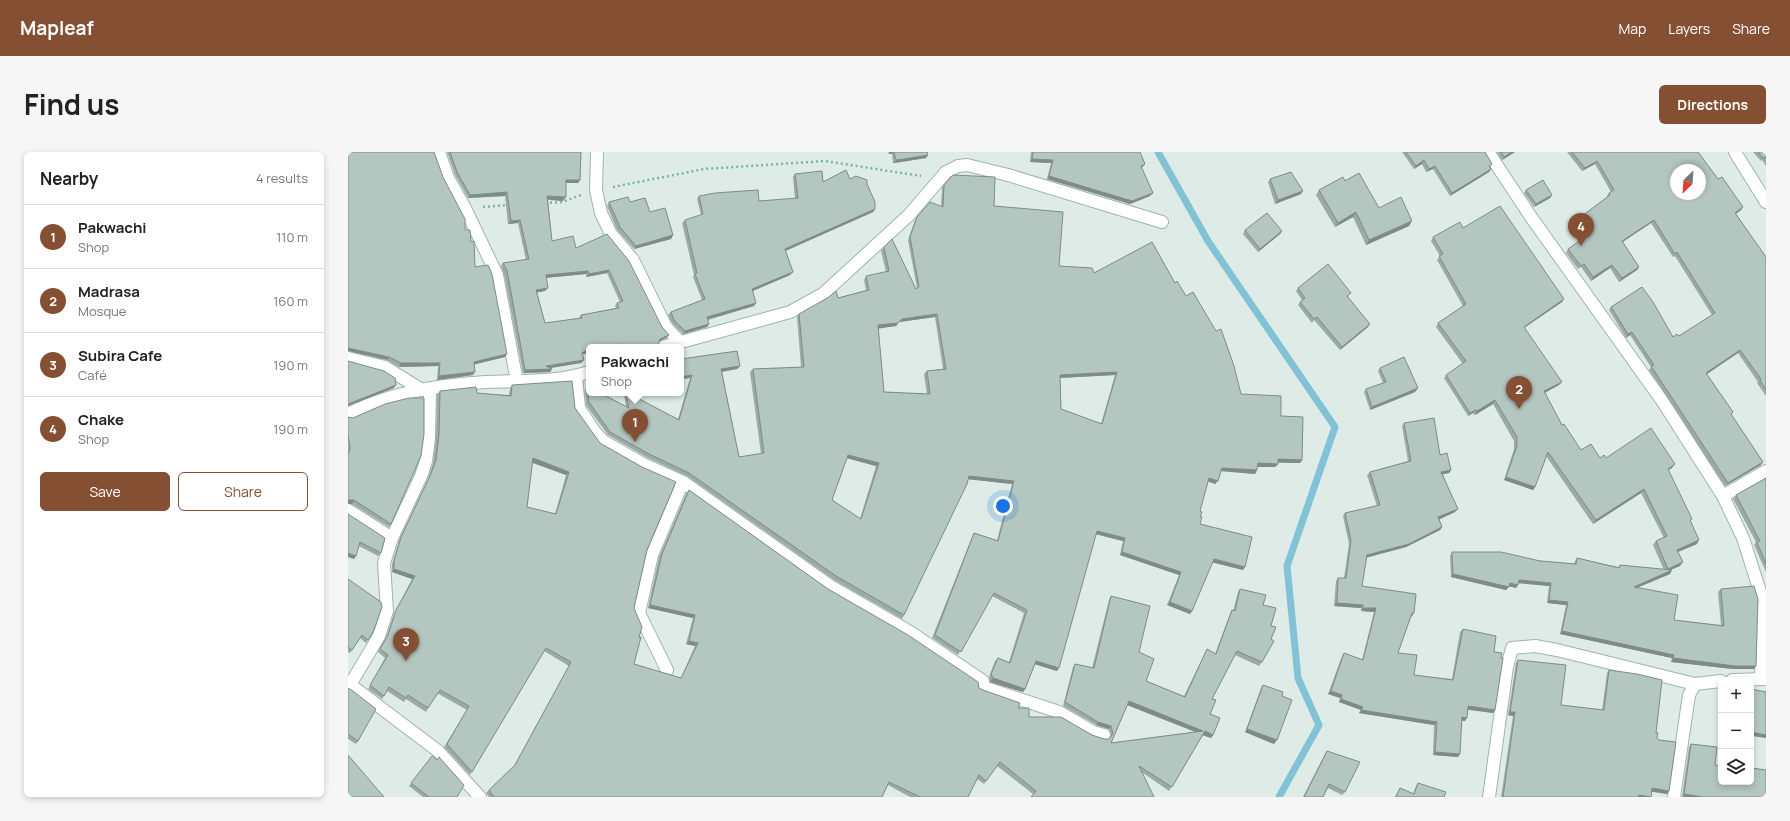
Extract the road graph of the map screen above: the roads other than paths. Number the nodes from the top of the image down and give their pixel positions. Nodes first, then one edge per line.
1 (439, 152) edge
2 (597, 152) edge
3 (1488, 152) edge
4 (1735, 152) edge
5 (1766, 202) edge
6 (1162, 222) dead end
7 (679, 341) junction
8 (671, 344) edge
9 (348, 358) edge
10 (586, 373) edge
11 (576, 376) junction
12 (517, 382) junction
13 (426, 389) junction
14 (348, 414) edge
15 (1766, 471) edge
16 (683, 482) junction
17 (1723, 496) junction
18 (348, 510) edge
19 (392, 538) junction
20 (667, 670) dead end
21 (1763, 679) edge
22 (1718, 681) edge
23 (349, 684) edge
24 (1695, 684) junction
25 (1104, 735) dead end
26 (480, 797) edge
27 (1489, 797) edge
28 (1674, 797) edge

1 - 12 street
2 - 7 street
3 - 17 street
4 - 5 street
6 - 7 street
7 - 8 street
9 - 13 street
10 - 11 street
11 - 12 street
11 - 16 street
12 - 13 street
13 - 14 street
13 - 19 street
15 - 17 street
16 - 20 street
16 - 25 street
17 - 21 street
18 - 19 street
19 - 23 street
22 - 24 street
23 - 26 street
24 - 27 street
24 - 28 street

